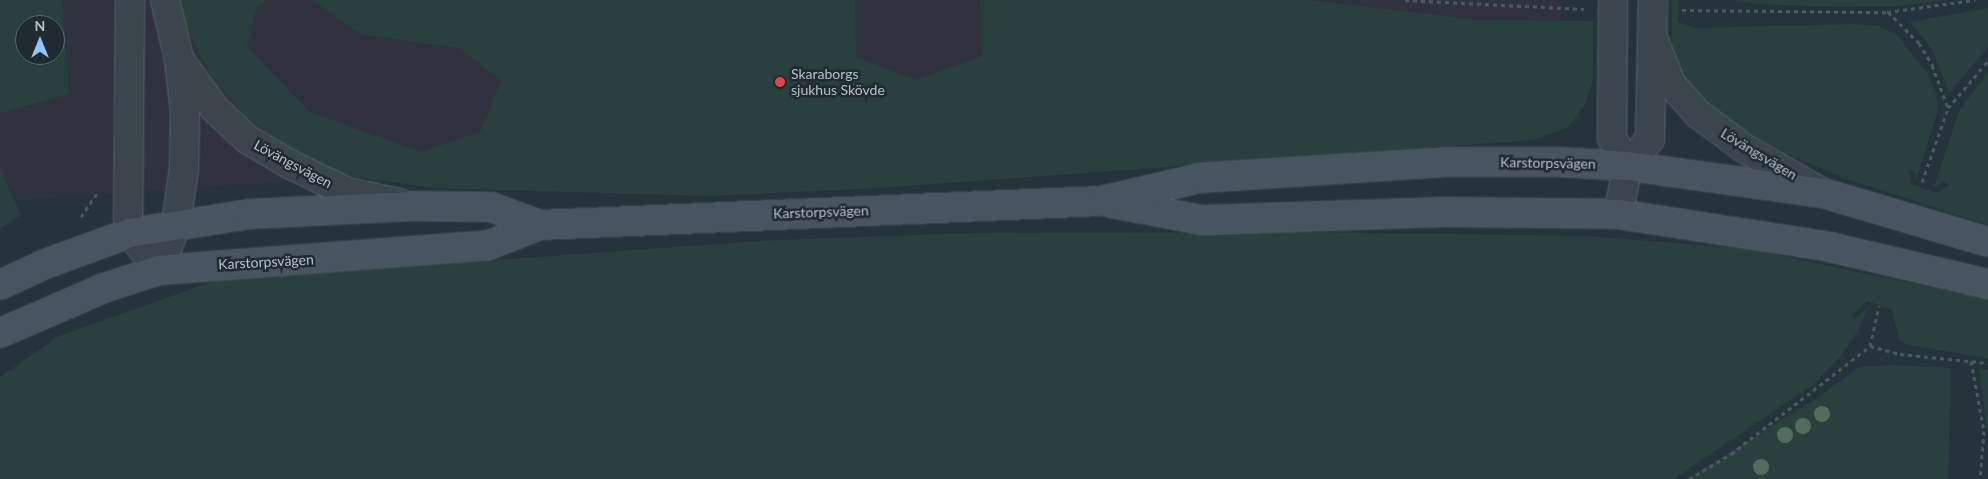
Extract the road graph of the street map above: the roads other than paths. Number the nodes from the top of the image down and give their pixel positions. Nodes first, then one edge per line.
1 (130, 0) edge
2 (165, 0) edge
3 (1613, 0) edge
4 (1653, 0) edge
5 (1652, 36) junction
6 (179, 59) junction
7 (1628, 166) junction
8 (1823, 193) junction
9 (1102, 201) junction
10 (412, 206) junction
11 (1618, 214) junction
12 (176, 224) junction
13 (540, 225) junction
14 (130, 233) junction
15 (1988, 242) edge
16 (159, 270) junction
17 (1988, 284) edge
18 (0, 285) edge
19 (0, 333) edge

1 - 14 street
2 - 6 street, Lövängsvägen
3 - 7 street
4 - 5 street, Lövängsvägen
5 - 7 street, Lövängsvägen
5 - 8 street, Lövängsvägen
6 - 10 street, Lövängsvägen
6 - 12 street, Lövängsvägen
7 - 8 main road, Karstorpsvägen
7 - 9 main road, Karstorpsvägen
7 - 11 street, Lövängsvägen
8 - 15 main road, Karstorpsvägen
9 - 11 main road, Karstorpsvägen
9 - 13 main road, Karstorpsvägen
10 - 12 main road, Karstorpsvägen
10 - 13 main road, Karstorpsvägen
11 - 17 main road, Karstorpsvägen
12 - 14 main road, Karstorpsvägen
12 - 16 street, Lövängsvägen
13 - 16 main road, Karstorpsvägen
14 - 16 street
14 - 18 main road, Karstorpsvägen
16 - 19 main road, Karstorpsvägen

